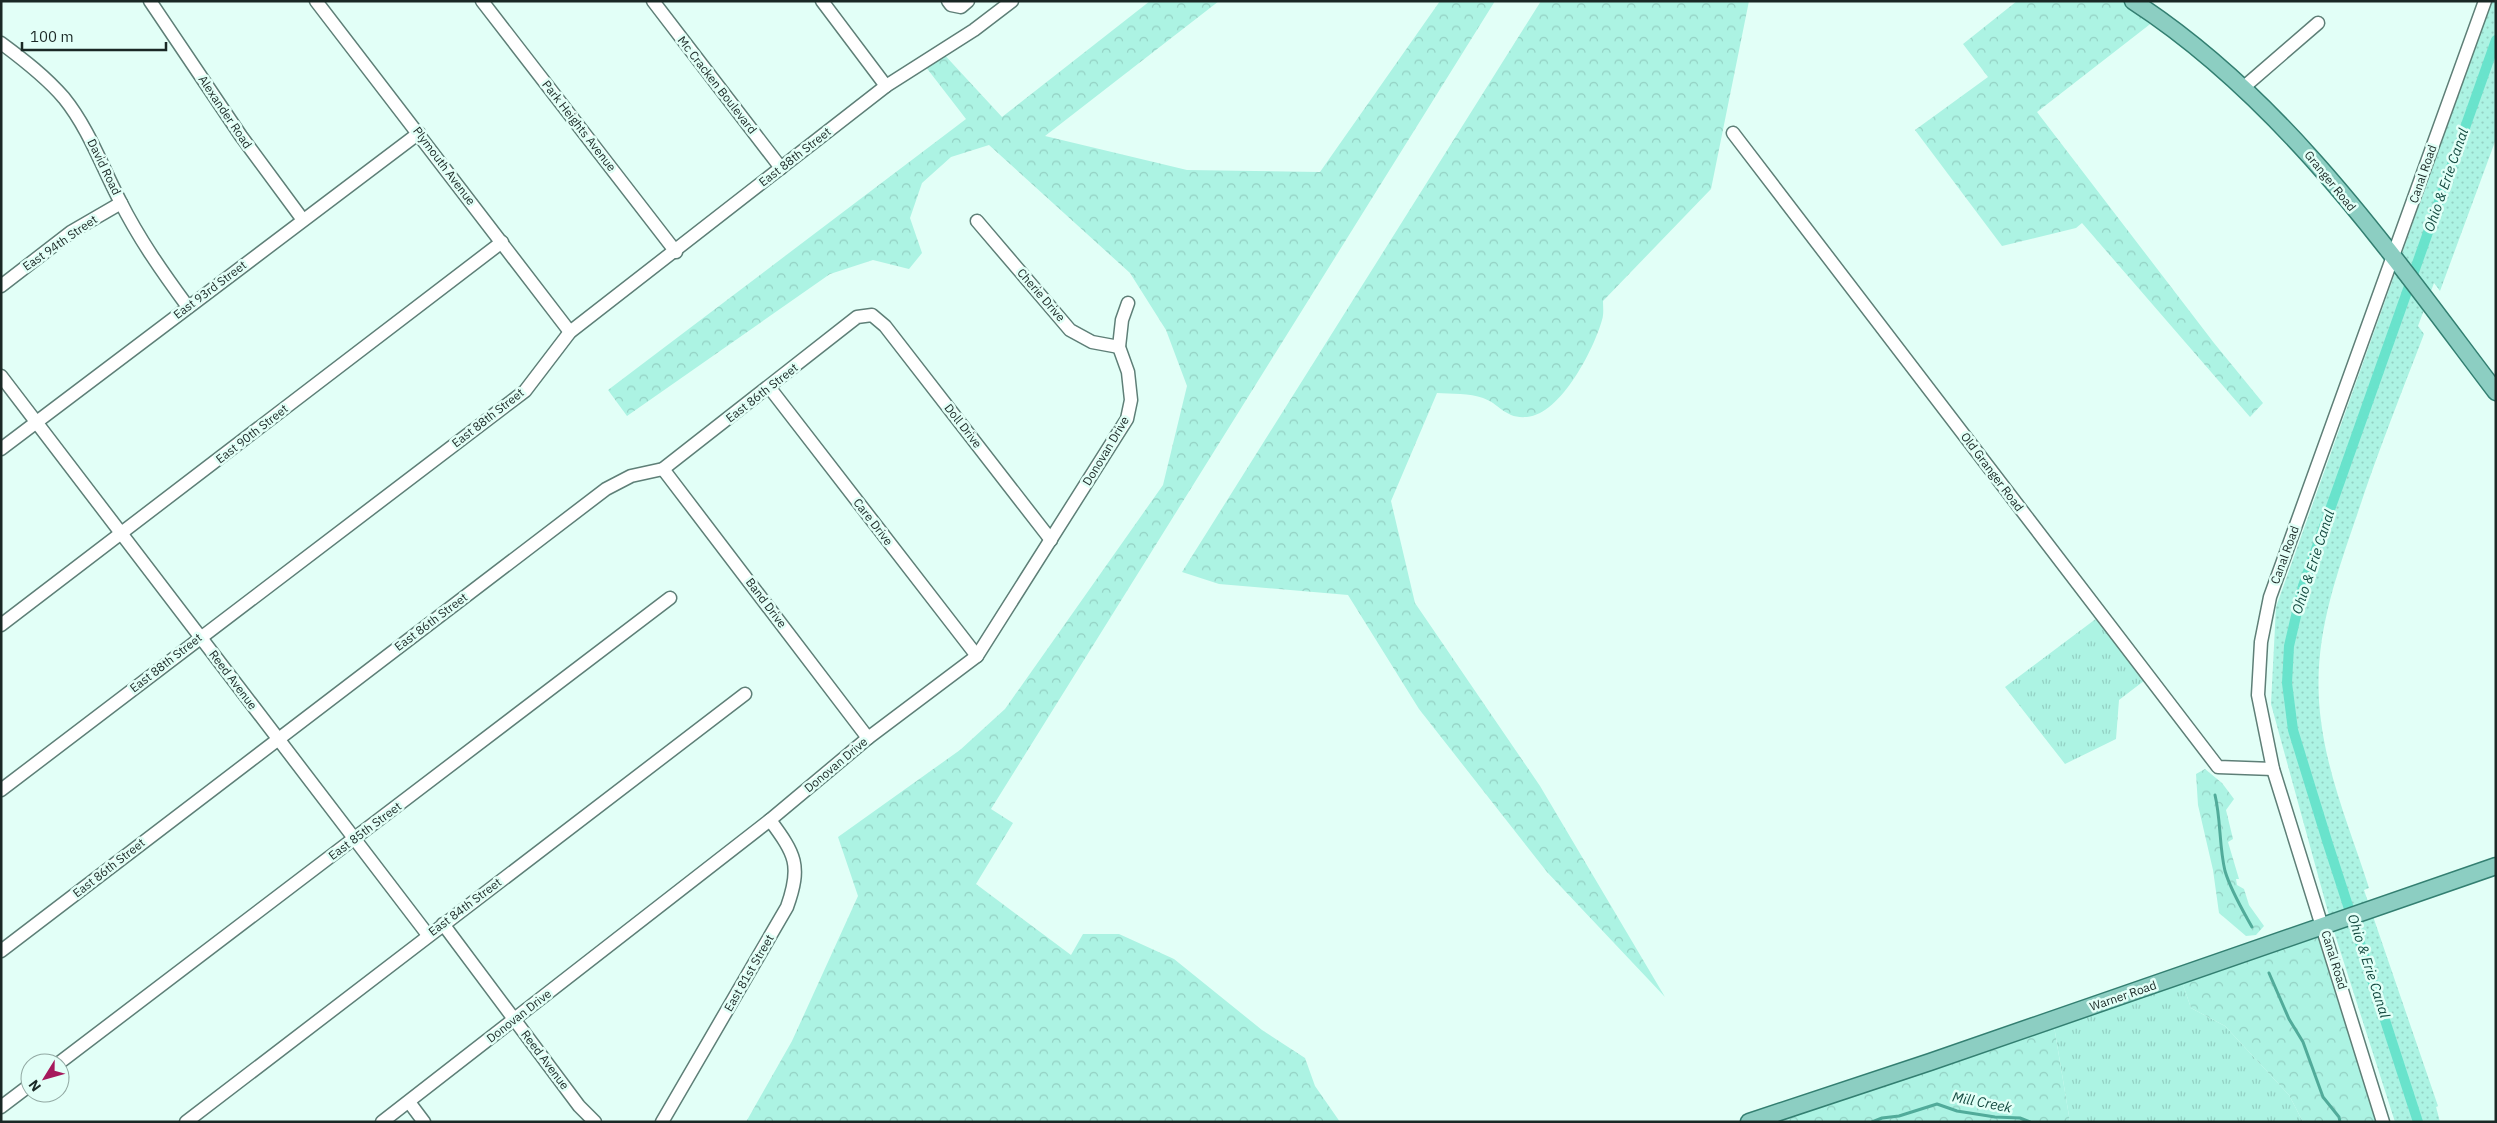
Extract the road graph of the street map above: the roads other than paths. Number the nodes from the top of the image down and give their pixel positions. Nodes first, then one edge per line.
1 (150, 1) edge
2 (316, 1) edge
3 (482, 1) edge
4 (653, 1) edge
5 (822, 1) edge
6 (948, 1) edge
7 (968, 1) edge
8 (1012, 1) edge
9 (2133, 1) edge
10 (2484, 1) edge
11 (2318, 23) dead end
12 (1, 43) edge
13 (886, 86) junction
14 (2244, 87) junction
15 (1733, 133) dead end
16 (419, 134) junction
17 (781, 168) junction
18 (121, 203) junction
19 (303, 220) junction
20 (977, 221) dead end
21 (502, 242) junction
22 (676, 252) junction
23 (2393, 258) junction
24 (1, 286) edge
25 (1128, 303) dead end
26 (188, 307) junction
27 (872, 315) joint
28 (570, 332) junction
29 (1119, 347) junction
30 (1, 376) edge
31 (769, 387) junction
32 (2496, 392) edge
33 (36, 422) junction
34 (1, 448) edge
35 (663, 469) junction
36 (122, 533) junction
37 (1051, 540) junction
38 (670, 598) dead end
39 (1, 625) edge
40 (200, 637) junction
41 (977, 656) junction
42 (745, 694) dead end
43 (868, 738) junction
44 (277, 739) junction
45 (2273, 770) junction
46 (1, 790) edge
47 (770, 820) junction
48 (353, 839) junction
49 (2496, 866) edge
50 (442, 924) junction
51 (2328, 925) junction
52 (428, 935) junction
53 (1, 951) edge
54 (514, 1020) junction
55 (70, 1055) edge
56 (20, 1093) edge
57 (409, 1102) junction
58 (1, 1107) edge
59 (186, 1122) edge
60 (382, 1122) edge
61 (424, 1122) edge
62 (595, 1122) edge
63 (662, 1122) edge
64 (1749, 1122) edge
65 (2384, 1122) edge

1 - 19 street, Alexander Road
2 - 16 street, Plymouth Avenue
3 - 22 street, Park Heights Avenue
4 - 17 street, Mc Cracken Boulevard
5 - 13 street
6 - 7 street
8 - 13 street, East 88th Street
9 - 14 main road, Granger Road
10 - 23 street, Canal Road
11 - 14 street
12 - 18 street, David Road
13 - 17 street, East 88th Street
14 - 23 main road, Granger Road
15 - 45 street, Old Granger Road
16 - 19 street, East 93rd Street
16 - 21 street, Plymouth Avenue
17 - 22 street, East 88th Street
18 - 24 street, East 94th Street
18 - 26 street, David Road
19 - 26 street, East 93rd Street
20 - 29 street, Cherie Drive
21 - 28 street, Plymouth Avenue
21 - 36 street, East 90th Street
22 - 28 street, East 88th Street
23 - 32 main road, Granger Road
23 - 45 street, Canal Road
25 - 29 street, Donovan Drive
26 - 33 street, East 93rd Street
27 - 31 street, East 86th Street
27 - 37 street, Doll Drive
28 - 40 street, East 88th Street
29 - 37 street, Donovan Drive
30 - 33 street, Reed Avenue
31 - 35 street, East 86th Street
31 - 41 street, Care Drive
33 - 34 street, East 93rd Street
33 - 36 street, Reed Avenue
35 - 43 street, Band Drive
35 - 44 street, East 86th Street
36 - 39 street, East 90th Street
36 - 40 street, Reed Avenue
37 - 41 street, Donovan Drive
38 - 48 street, East 85th Street
40 - 44 street, Reed Avenue
40 - 46 street, East 88th Street
41 - 43 street, Donovan Drive
42 - 50 street, East 84th Street
43 - 47 street, Donovan Drive
44 - 48 street, Reed Avenue
44 - 53 street, East 86th Street
45 - 51 street, Canal Road
47 - 54 street, Donovan Drive
47 - 63 street, East 81st Street
48 - 52 street, Reed Avenue
48 - 55 street, East 85th Street
49 - 51 main road, Warner Road
50 - 52 street, East 84th Street
50 - 54 street, Reed Avenue
51 - 64 main road, Warner Road
51 - 65 street, Canal Road
52 - 59 street, East 84th Street
54 - 57 street, Donovan Drive
54 - 62 street, Reed Avenue
56 - 58 street
57 - 60 street, Donovan Drive
57 - 61 street

